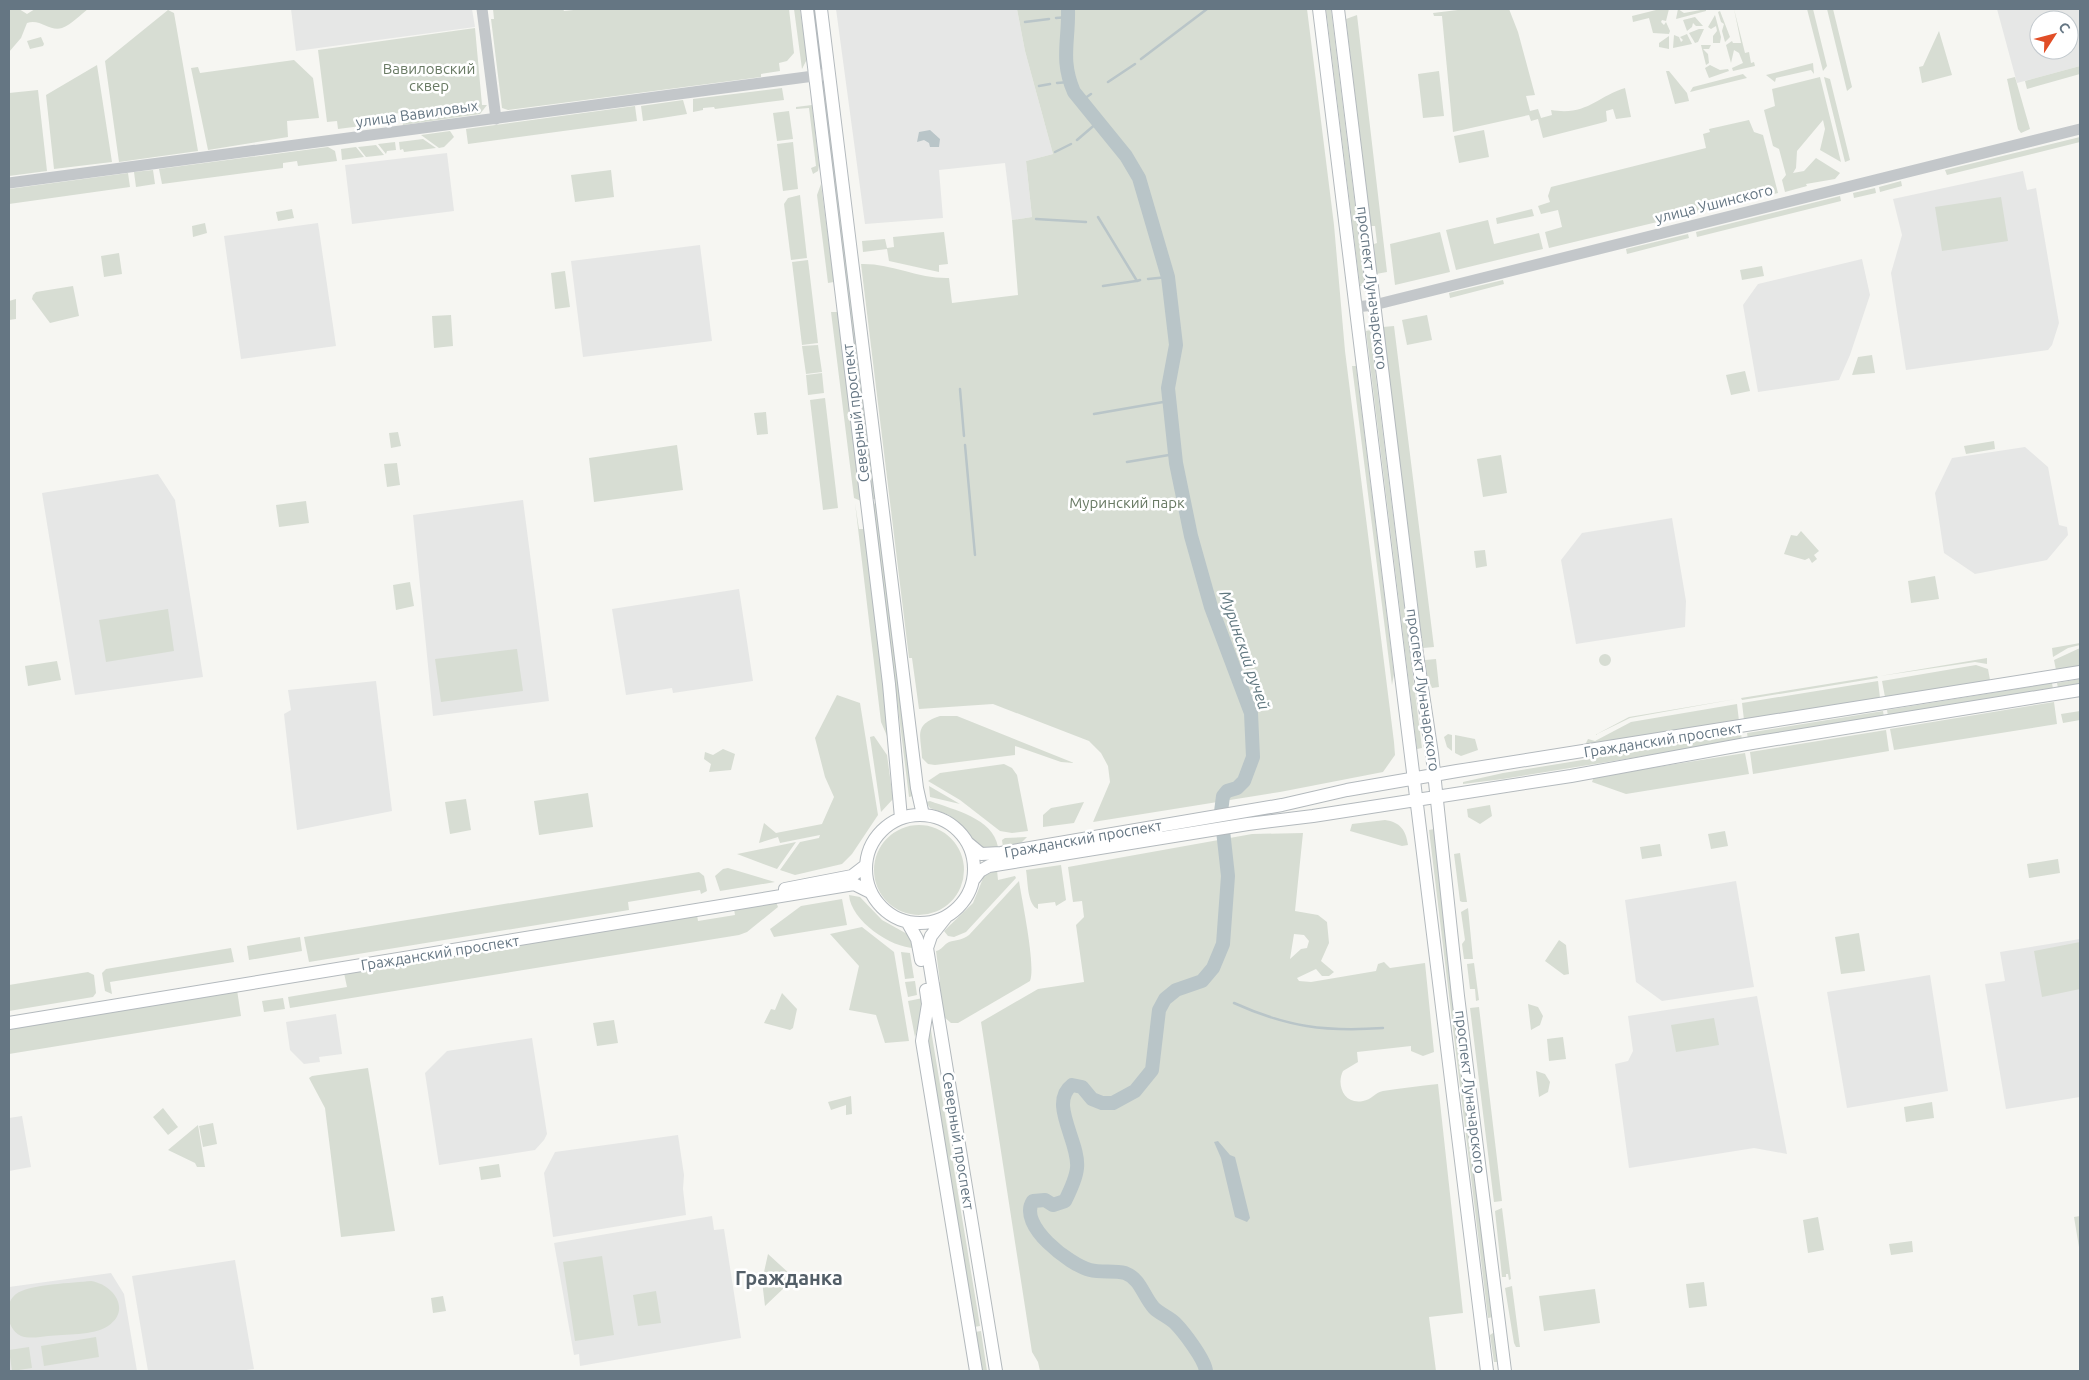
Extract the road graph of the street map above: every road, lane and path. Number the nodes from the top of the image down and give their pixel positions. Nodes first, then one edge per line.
1 (482, 9) edge
2 (807, 9) edge
3 (821, 9) edge
4 (1320, 9) edge
5 (1338, 9) edge
6 (829, 74) junction
7 (815, 76) junction
8 (496, 119) junction
9 (2080, 129) edge
10 (9, 182) edge
11 (1374, 305) junction
12 (1356, 307) junction
13 (2080, 672) edge
14 (2080, 690) edge
15 (1434, 775) junction
16 (1412, 779) junction
17 (1437, 796) junction
18 (1415, 800) junction
19 (923, 814) junction
20 (901, 818) junction
21 (1247, 818) junction
22 (1202, 825) junction
23 (968, 844) junction
24 (865, 866) junction
25 (974, 879) junction
26 (870, 892) junction
27 (946, 917) junction
28 (908, 923) junction
29 (9, 1015) edge
30 (9, 1024) edge
31 (1500, 1322) junction
32 (1482, 1325) junction
33 (976, 1371) edge
34 (996, 1371) edge
35 (1487, 1371) edge
36 (1505, 1371) edge

1 - 8 street
2 - 7 main road, Северный проспект
3 - 6 main road, Северный проспект
4 - 12 main road, проспект Луначарского
5 - 11 main road, проспект Луначарского
6 - 7 street, улица Вавиловых
6 - 19 main road, Северный проспект
7 - 8 street, улица Вавиловых
7 - 20 main road, Северный проспект
8 - 10 street, улица Вавиловых
9 - 11 street, улица Ушинского
11 - 12 street, улица Ушинского
11 - 15 main road, проспект Луначарского
12 - 16 main road, проспект Луначарского
13 - 15 main road, Гражданский проспект
14 - 17 main road, Гражданский проспект
15 - 16 main road, Гражданский проспект
15 - 17 main road, проспект Луначарского
16 - 18 main road, проспект Луначарского
16 - 21 main road, Гражданский проспект
17 - 18 main road, Гражданский проспект
17 - 31 main road, проспект Луначарского
18 - 21 main road, Гражданский проспект
18 - 32 main road, проспект Луначарского
19 - 20 main road
19 - 23 main road
20 - 24 main road
21 - 22 main road
22 - 23 main road, Гражданский проспект
22 - 25 main road, Гражданский проспект
23 - 25 main road
24 - 26 main road
24 - 29 main road, Гражданский проспект
25 - 27 main road
26 - 28 main road
26 - 30 main road, Гражданский проспект
27 - 28 main road
27 - 34 main road, Северный проспект
28 - 33 main road, Северный проспект
31 - 32 main road
31 - 36 main road, проспект Луначарского
32 - 35 main road, проспект Луначарского

